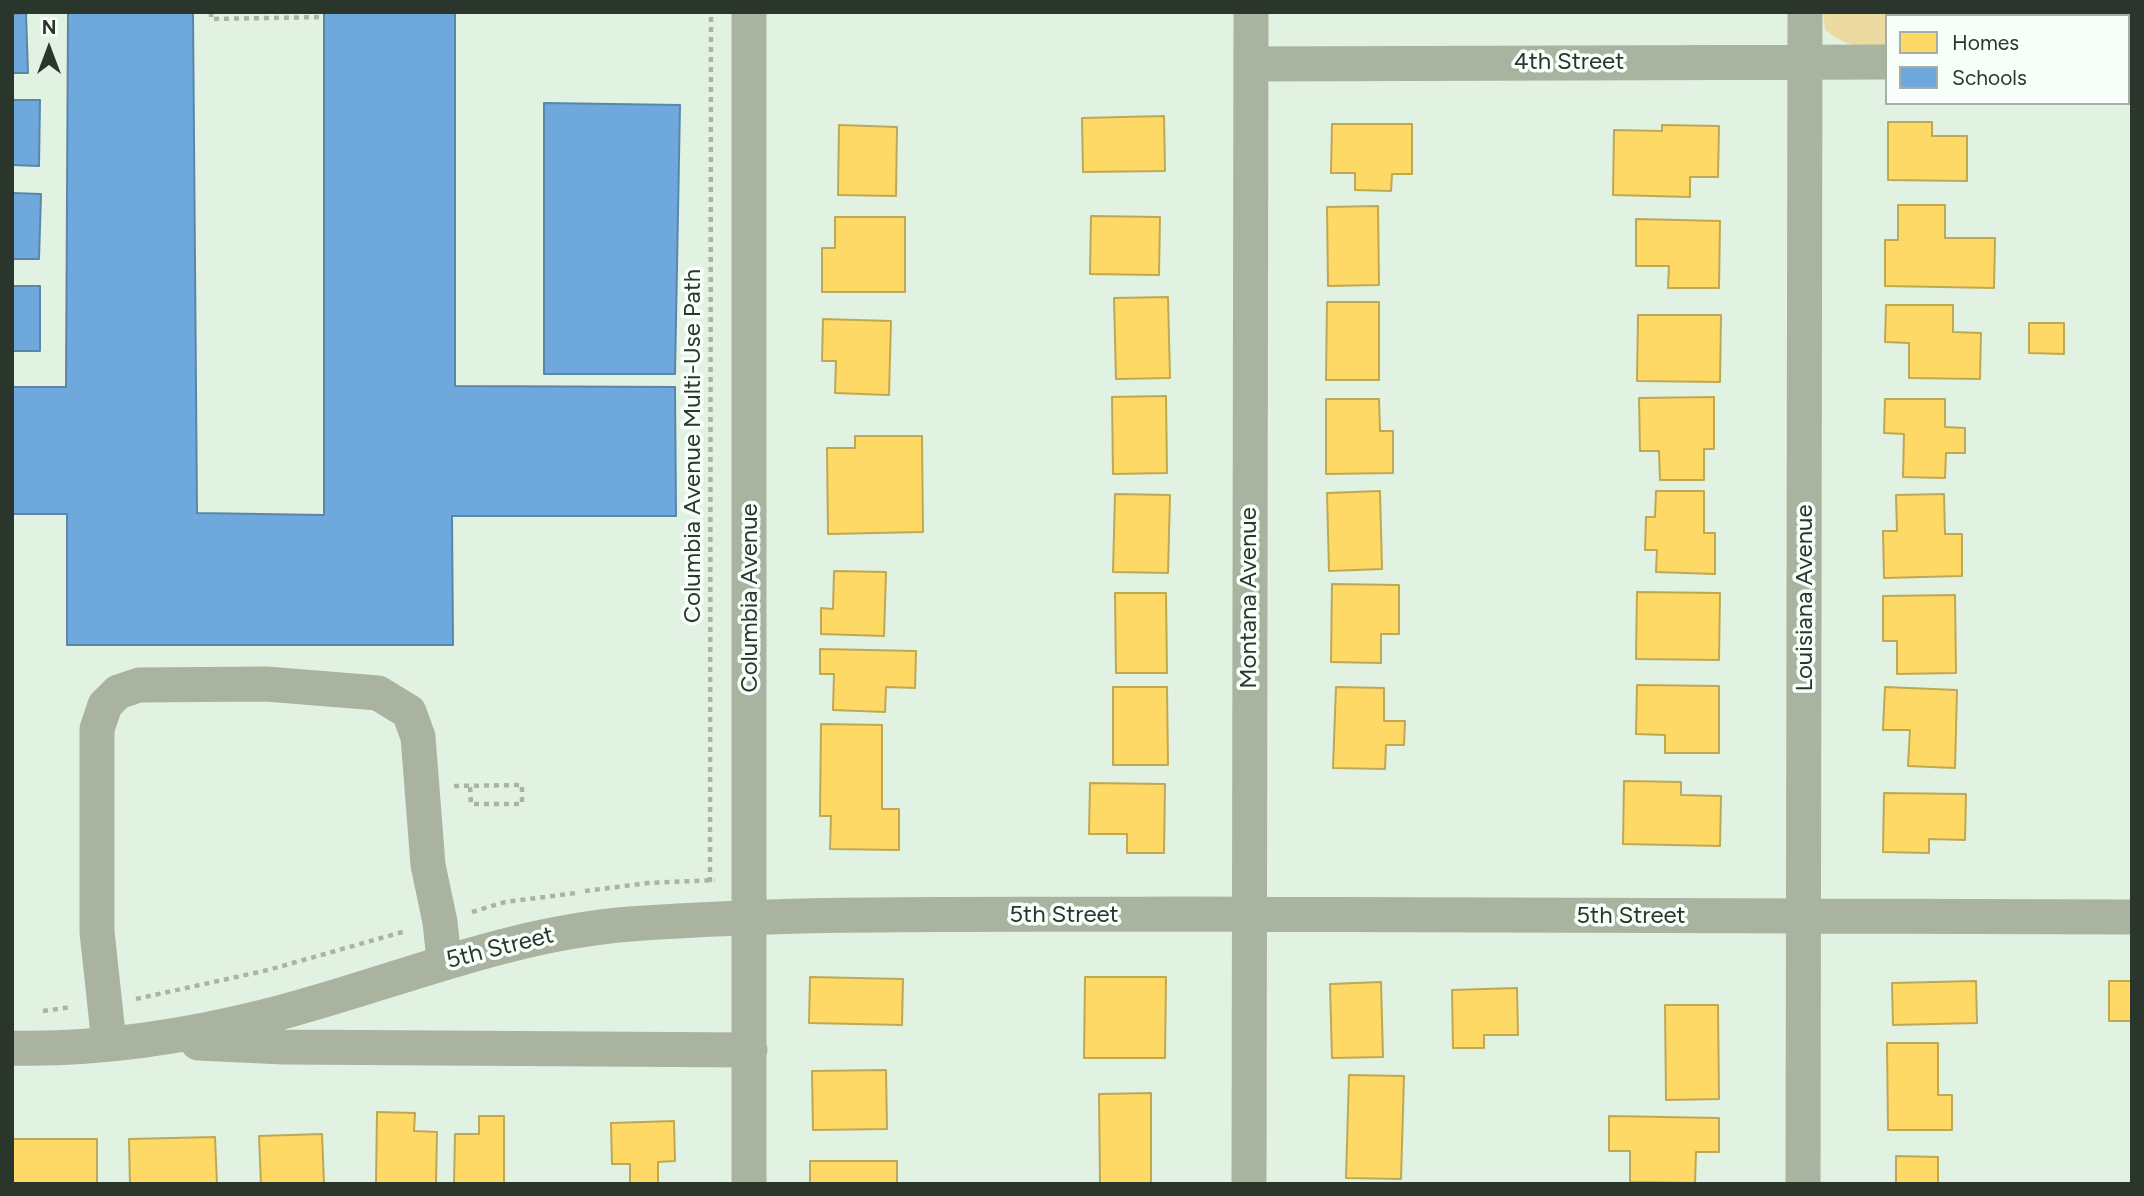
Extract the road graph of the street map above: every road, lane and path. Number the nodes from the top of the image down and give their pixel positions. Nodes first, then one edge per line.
1 (211, 12) edge
2 (711, 12) edge
3 (749, 12) edge
4 (1251, 12) edge
5 (1805, 12) edge
6 (324, 17) dead end
7 (1804, 61) junction
8 (1885, 62) edge
9 (1251, 64) junction
10 (450, 786) dead end
11 (470, 786) junction
12 (1248, 914) junction
13 (750, 916) junction
14 (1804, 916) junction
15 (2132, 917) edge
16 (440, 922) junction
17 (444, 960) junction
18 (104, 1003) junction
19 (34, 1012) dead end
20 (149, 1040) junction
21 (109, 1043) junction
22 (12, 1048) edge
23 (750, 1050) junction
24 (749, 1184) edge
25 (1249, 1184) edge
26 (1802, 1184) edge

1 - 6 path
2 - 16 path, Columbia Avenue Multi-Use Path
3 - 13 street, Columbia Avenue
4 - 9 street, Montana Avenue
5 - 7 street, Louisiana Avenue
7 - 8 street, 4th Street
7 - 9 street, 4th Street
7 - 14 street, Louisiana Avenue
9 - 12 street, Montana Avenue
10 - 11 path
11 - 11 path
12 - 13 street, 5th Street
12 - 14 street, 5th Street
12 - 25 street, Montana Avenue
13 - 17 street, 5th Street
13 - 23 street, Columbia Avenue
14 - 15 street, 5th Street
14 - 26 street, Louisiana Avenue
16 - 17 street
16 - 18 path
16 - 18 street
17 - 20 street, 5th Street
18 - 19 path
18 - 21 street
20 - 21 street, 5th Street
20 - 23 street
21 - 22 street, 5th Street
23 - 24 street, Columbia Avenue

